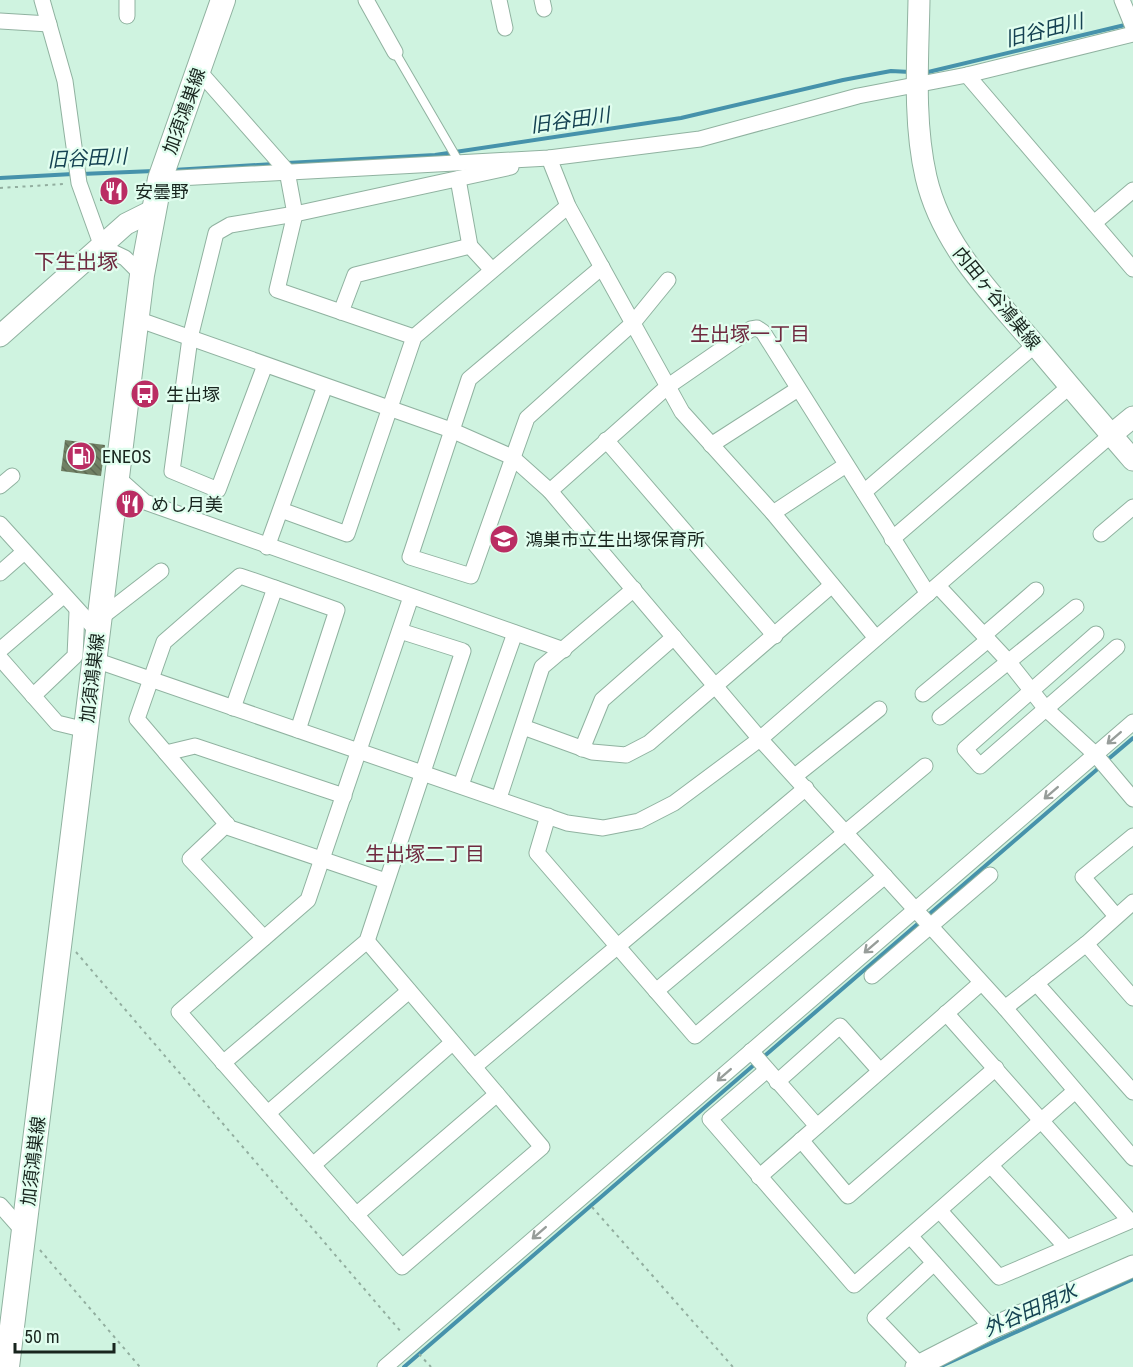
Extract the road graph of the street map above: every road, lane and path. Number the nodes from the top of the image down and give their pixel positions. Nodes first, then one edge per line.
1 (42, 0) edge
2 (127, 0) edge
3 (223, 0) edge
4 (366, 0) edge
5 (499, 0) edge
6 (919, 0) edge
7 (1122, 0) edge
8 (127, 16) dead end
9 (0, 21) edge
10 (49, 24) junction
11 (1133, 27) edge
12 (505, 28) dead end
13 (1133, 34) edge
14 (395, 52) joint
15 (198, 69) junction
16 (967, 75) junction
17 (918, 84) junction
18 (549, 158) junction
19 (459, 163) junction
20 (287, 171) junction
21 (160, 179) junction
22 (458, 179) junction
23 (79, 183) junction
24 (0, 188) edge
25 (1133, 190) edge
26 (568, 206) junction
27 (152, 211) junction
28 (295, 214) junction
29 (1094, 223) junction
30 (470, 246) junction
31 (102, 247) junction
32 (602, 267) junction
33 (1133, 268) edge
34 (492, 270) junction
35 (142, 275) junction
36 (668, 280) dead end
37 (341, 312) junction
38 (137, 319) junction
39 (633, 323) junction
40 (0, 336) edge
41 (414, 337) junction
42 (190, 338) junction
43 (1035, 345) junction
44 (265, 365) junction
45 (325, 386) junction
46 (1070, 386) junction
47 (667, 387) junction
48 (798, 389) junction
49 (389, 407) junction
50 (1133, 417) edge
51 (451, 430) junction
52 (1111, 435) junction
53 (606, 440) junction
54 (711, 445) junction
55 (512, 457) junction
56 (1133, 460) edge
57 (846, 465) junction
58 (117, 477) junction
59 (550, 491) junction
60 (864, 492) junction
61 (1133, 507) edge
62 (281, 510) junction
63 (773, 513) junction
64 (0, 524) edge
65 (1101, 534) dead end
66 (892, 538) junction
67 (267, 547) junction
68 (24, 552) junction
69 (161, 570) dead end
70 (0, 573) edge
71 (832, 585) junction
72 (276, 588) junction
73 (634, 590) junction
74 (933, 590) junction
75 (1036, 590) dead end
76 (63, 596) junction
77 (411, 597) junction
78 (1076, 607) dead end
79 (91, 621) junction
80 (400, 631) junction
81 (515, 633) junction
82 (1096, 634) dead end
83 (775, 636) junction
84 (674, 637) junction
85 (986, 637) junction
86 (876, 638) junction
87 (1117, 647) dead end
88 (0, 650) edge
89 (564, 650) junction
90 (0, 658) edge
91 (94, 660) junction
92 (1008, 661) junction
93 (150, 679) junction
94 (717, 687) junction
95 (1030, 692) junction
96 (923, 694) dead end
97 (33, 696) junction
98 (233, 708) junction
99 (879, 709) dead end
100 (1046, 709) junction
101 (940, 717) dead end
102 (1133, 722) edge
103 (523, 727) junction
104 (86, 730) junction
105 (298, 730) junction
106 (760, 739) junction
107 (582, 748) junction
108 (360, 751) junction
109 (166, 753) junction
110 (1095, 754) junction
111 (925, 766) dead end
112 (422, 773) junction
113 (795, 777) junction
114 (461, 785) junction
115 (806, 788) junction
116 (344, 796) junction
117 (499, 798) junction
118 (1133, 799) edge
119 (548, 816) junction
120 (226, 824) junction
121 (844, 831) junction
122 (1133, 836) edge
123 (322, 860) junction
124 (990, 875) dead end
125 (885, 876) junction
126 (386, 881) junction
127 (1133, 902) edge
128 (915, 909) junction
129 (1116, 916) junction
130 (931, 926) junction
131 (264, 939) junction
132 (59, 941) junction
133 (367, 941) junction
134 (1086, 944) junction
135 (617, 947) junction
136 (872, 976) dead end
137 (981, 982) junction
138 (1036, 983) junction
139 (409, 991) junction
140 (656, 991) junction
141 (1132, 994) edge
142 (1005, 1008) junction
143 (946, 1013) junction
144 (452, 1043) junction
145 (751, 1051) junction
146 (223, 1063) junction
147 (474, 1067) junction
148 (996, 1068) junction
149 (880, 1071) junction
150 (772, 1076) junction
151 (1075, 1091) junction
152 (1133, 1092) edge
153 (497, 1094) junction
154 (268, 1113) junction
155 (1042, 1120) junction
156 (817, 1126) junction
157 (801, 1140) junction
158 (1133, 1158) edge
159 (313, 1165) junction
160 (991, 1166) junction
161 (759, 1177) junction
162 (584, 1195) junction
163 (0, 1204) edge
164 (940, 1211) junction
165 (356, 1215) junction
166 (24, 1232) junction
167 (911, 1237) junction
168 (1066, 1247) junction
169 (934, 1263) junction
170 (1133, 1266) edge
171 (992, 1329) junction
172 (411, 1344) junction
173 (918, 1366) edge
174 (7, 1367) edge
175 (140, 1367) edge
176 (385, 1367) edge
177 (733, 1367) edge

1 - 10 street
2 - 8 street
3 - 15 main road, 加須鴻巣線
4 - 14 street
5 - 12 street
6 - 17 main road, 内田ヶ谷鴻巣線
7 - 11 street
9 - 10 street
10 - 23 street
13 - 16 street
14 - 19 lane
15 - 20 street
15 - 21 main road, 加須鴻巣線
16 - 17 street
16 - 29 street
17 - 18 street
17 - 43 main road, 内田ヶ谷鴻巣線
18 - 19 street
18 - 22 street
18 - 26 street
19 - 20 street
20 - 21 street
20 - 28 street
21 - 27 main road, 加須鴻巣線
22 - 28 street
22 - 30 street
23 - 24 path
23 - 31 street
25 - 29 street
26 - 32 street
26 - 34 street
27 - 31 main road
27 - 35 main road, 加須鴻巣線
28 - 37 street
28 - 42 street
29 - 33 street
30 - 34 street
30 - 37 street
31 - 35 street
31 - 40 main road
32 - 39 street
32 - 51 street
34 - 41 street
35 - 38 main road, 加須鴻巣線
36 - 39 street
37 - 41 street
38 - 42 street
38 - 58 main road, 加須鴻巣線
39 - 47 street
39 - 55 street
41 - 49 street
42 - 44 street
42 - 44 street
43 - 46 main road, 内田ヶ谷鴻巣線
43 - 60 street
44 - 45 street
45 - 49 street
45 - 62 street
46 - 52 main road, 内田ヶ谷鴻巣線
46 - 66 street
47 - 48 street
47 - 53 street
47 - 54 street
48 - 54 street
48 - 57 street
49 - 51 street
49 - 62 street
50 - 52 main road
51 - 55 street
51 - 55 street
52 - 56 main road, 内田ヶ谷鴻巣線
52 - 74 street
53 - 59 street
53 - 83 street
54 - 63 street
55 - 59 street
57 - 60 street
57 - 63 street
58 - 67 street
58 - 79 main road, 加須鴻巣線
59 - 73 street
60 - 66 street
61 - 65 street
62 - 67 street
63 - 71 street
64 - 68 street
66 - 74 street
67 - 77 street
68 - 70 street
68 - 76 street
69 - 79 street
71 - 83 street
71 - 86 street
72 - 93 street
72 - 98 street
72 - 105 street
73 - 84 street
73 - 89 street
74 - 85 street
74 - 86 street
75 - 85 street
76 - 79 street
76 - 88 street
77 - 80 street
77 - 81 street
78 - 92 street
79 - 91 main road, 加須鴻巣線
79 - 97 street
80 - 108 street
80 - 112 street
81 - 89 street
81 - 114 street
82 - 95 street
83 - 94 street
84 - 94 street
84 - 107 street
85 - 92 street
85 - 96 street
86 - 106 street
87 - 100 street
89 - 103 street
90 - 97 street
91 - 93 street
91 - 104 main road, 加須鴻巣線
92 - 95 street
92 - 101 street
93 - 98 street
93 - 109 street
94 - 106 street
94 - 107 street
95 - 100 street
95 - 100 street
97 - 104 street
98 - 105 street
99 - 113 street
100 - 110 street
102 -> 110 street
103 - 107 street
103 - 117 street
104 - 132 main road, 加須鴻巣線
105 - 108 street
106 - 113 street
106 - 119 street
108 - 112 street
108 - 116 street
109 - 116 street
109 - 120 street
110 - 118 street
110 -> 128 street
111 - 121 street
112 - 114 street
112 - 126 street
113 - 115 street
114 - 117 street
115 - 121 street
115 - 135 street
116 - 123 street
117 - 119 street
119 - 135 street
120 - 123 street
120 - 131 street
121 - 125 street
121 - 140 street
122 - 129 street
123 - 126 street
123 - 131 street
124 - 130 street
125 - 128 street
125 - 140 street
126 - 133 street
127 - 129 street
128 - 130 street
128 -> 145 street
129 - 134 street
130 - 136 street
130 - 137 street
131 - 146 street
132 - 166 main road, 加須鴻巣線
132 - 172 path
133 - 139 street
133 - 146 street
134 - 138 street
134 - 141 street
135 - 140 street
135 - 147 street
137 - 142 street
137 - 143 street
138 - 142 street
138 - 152 street
139 - 144 street
139 - 154 street
142 - 151 street
143 - 148 street
143 - 149 street
144 - 147 street
144 - 159 street
145 - 150 street
145 -> 162 street
146 - 154 street
147 - 153 street
148 - 155 street
148 - 157 street
149 - 150 street
149 - 156 street
150 - 156 street
150 - 161 street
151 - 155 street
151 - 158 street
153 - 165 street
153 - 165 street
154 - 159 street
155 - 160 street
155 - 168 street
156 - 157 street
157 - 161 street
159 - 165 street
160 - 164 street
160 - 168 street
161 - 167 street
162 -> 172 street
162 - 177 path
163 - 166 street
164 - 167 street
164 - 168 street
166 - 174 main road, 加須鴻巣線
166 - 175 path
167 - 169 street
169 - 171 street
169 - 173 street
170 - 171 main road
171 - 173 main road
172 - 176 street

